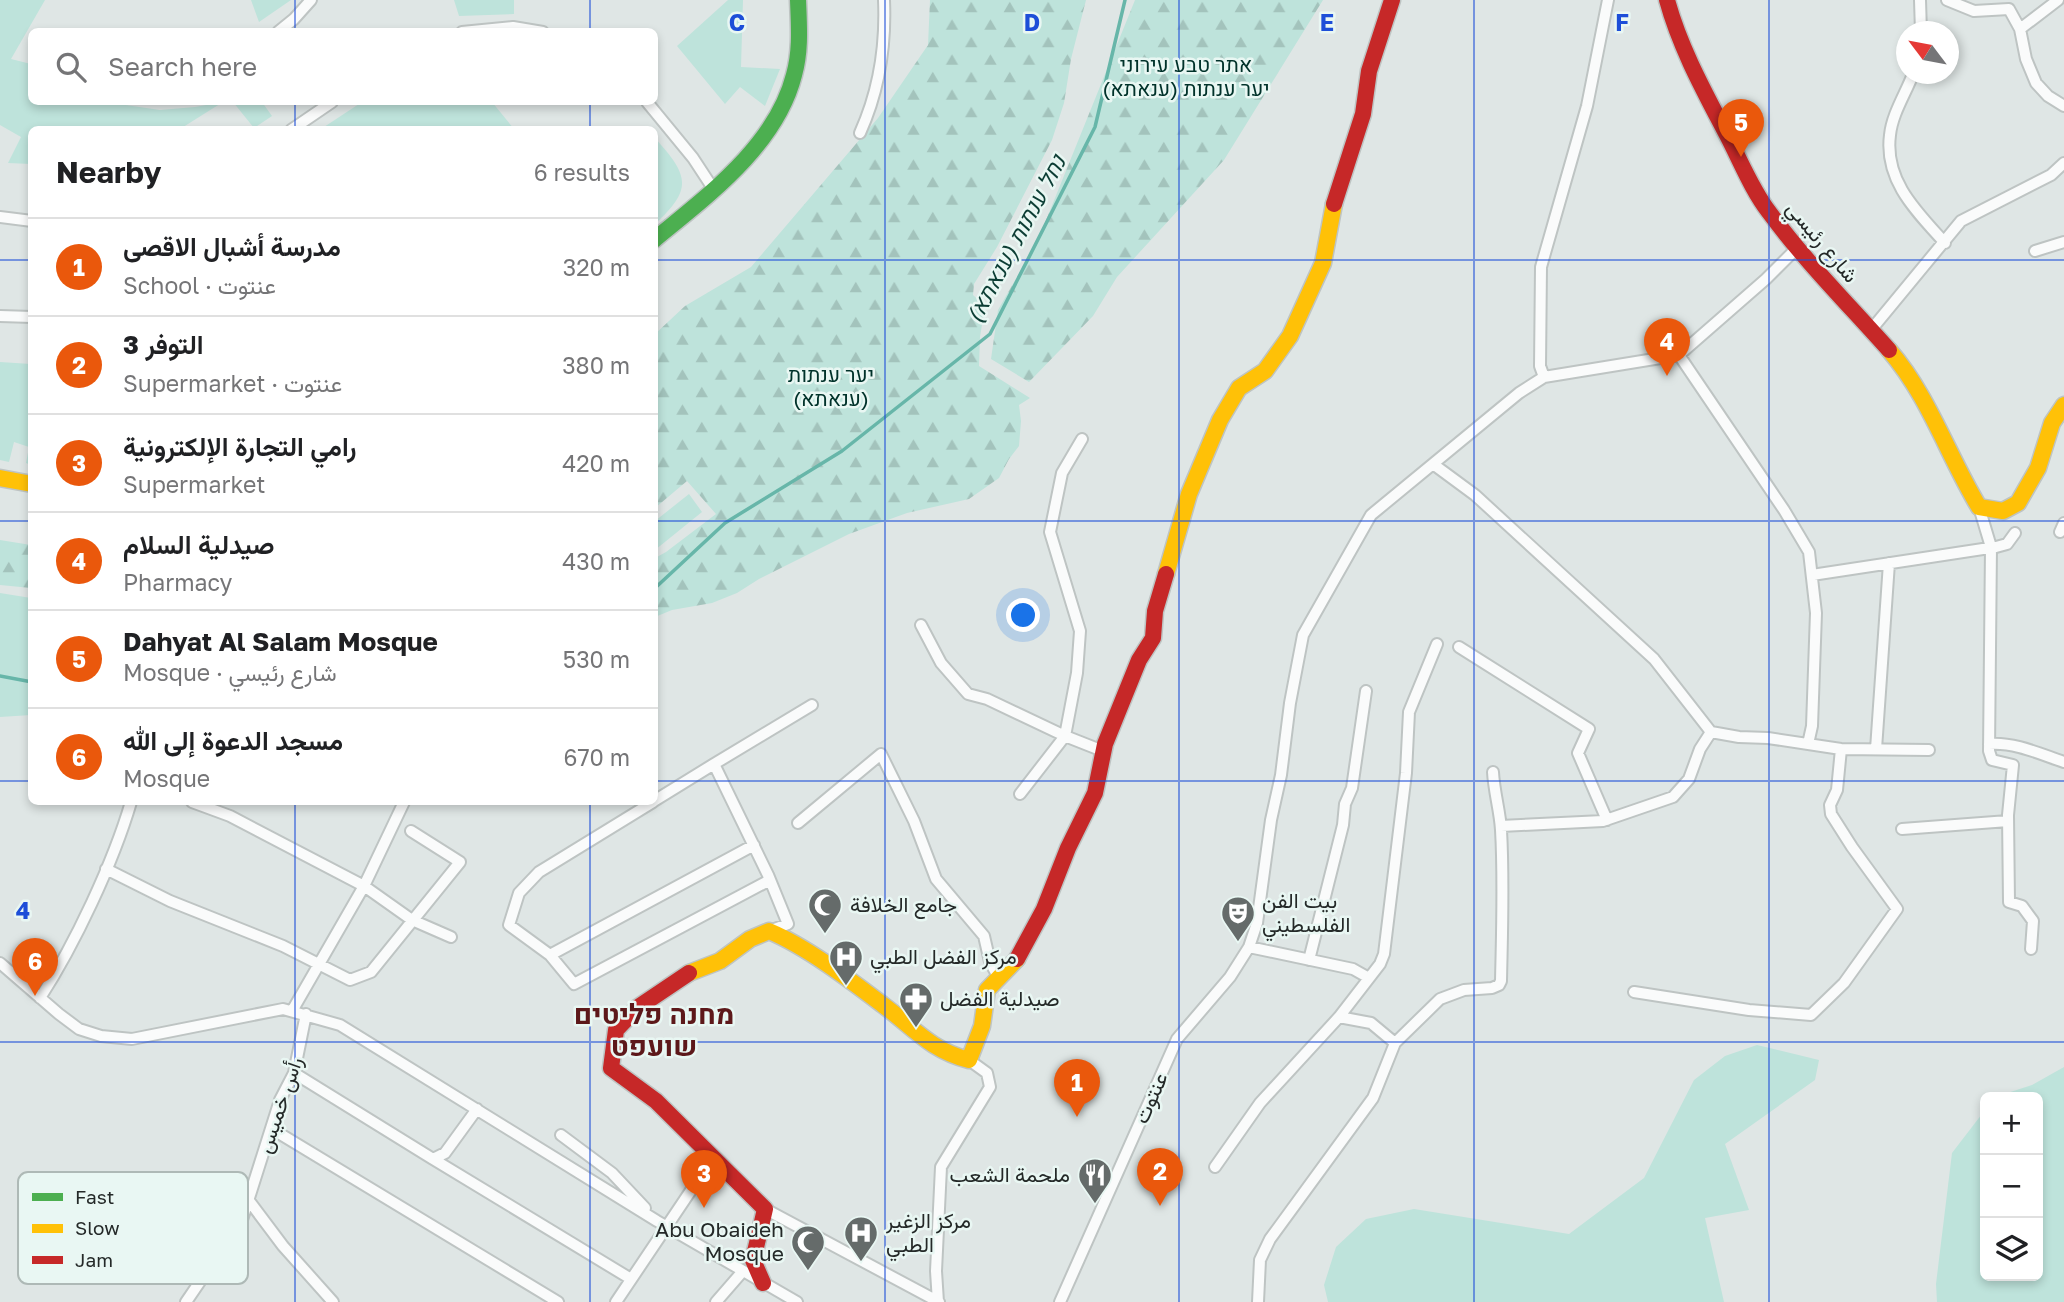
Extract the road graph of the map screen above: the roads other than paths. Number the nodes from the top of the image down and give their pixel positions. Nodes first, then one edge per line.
1 (312, 0) edge
2 (798, 0) edge
3 (884, 0) edge
4 (1392, 0) edge
5 (1608, 0) edge
6 (1667, 0) edge
7 (1920, 0) edge
8 (1947, 0) edge
9 (2058, 0) edge
10 (2010, 4) edge
11 (1921, 21) edge
12 (283, 28) edge
13 (2020, 29) junction
14 (1909, 84) edge
15 (328, 105) edge
16 (649, 105) edge
17 (2064, 106) edge
18 (297, 126) edge
19 (860, 133) dead end
20 (2064, 163) edge
21 (714, 190) junction
22 (0, 217) edge
23 (28, 220) edge
24 (658, 237) edge
25 (2064, 242) edge
26 (1944, 243) junction
27 (1798, 247) junction
28 (2035, 251) dead end
29 (0, 316) edge
30 (28, 317) edge
31 (1871, 330) junction
32 (1679, 355) junction
33 (1544, 377) junction
34 (2064, 405) edge
35 (1082, 439) dead end
36 (1433, 464) junction
37 (0, 478) edge
38 (28, 483) edge
39 (1975, 501) junction
40 (2015, 533) dead end
41 (1992, 548) junction
42 (1889, 563) junction
43 (1812, 575) junction
44 (921, 625) dead end
45 (1437, 644) dead end
46 (1459, 647) dead end
47 (1366, 691) dead end
48 (812, 705) dead end
49 (1711, 732) junction
50 (1065, 736) junction
51 (1808, 744) junction
52 (1989, 744) junction
53 (1841, 749) junction
54 (1876, 750) junction
55 (1929, 750) dead end
56 (1103, 751) junction
57 (2064, 762) edge
58 (714, 764) junction
59 (1493, 772) dead end
60 (1020, 794) dead end
61 (658, 799) edge
62 (130, 805) edge
63 (200, 805) edge
64 (403, 805) edge
65 (648, 805) edge
66 (1607, 820) junction
67 (2008, 821) junction
68 (798, 823) dead end
69 (1501, 826) junction
70 (1902, 829) dead end
71 (411, 831) dead end
72 (754, 845) junction
73 (106, 869) junction
74 (770, 880) junction
75 (364, 886) junction
76 (412, 920) junction
77 (769, 931) junction
78 (451, 937) dead end
79 (1249, 947) junction
80 (2031, 948) dead end
81 (550, 955) junction
82 (1309, 960) junction
83 (0, 963) edge
84 (320, 964) junction
85 (999, 978) junction
86 (1369, 978) junction
87 (1634, 992) dead end
88 (40, 998) junction
89 (292, 1011) junction
90 (306, 1014) junction
91 (1339, 1017) junction
92 (1395, 1043) junction
93 (969, 1060) junction
94 (294, 1073) junction
95 (477, 1109) junction
96 (272, 1129) junction
97 (561, 1135) dead end
98 (433, 1159) junction
99 (712, 1159) junction
100 (1215, 1167) dead end
101 (248, 1195) edge
102 (248, 1199) edge
103 (765, 1209) junction
104 (661, 1223) junction
105 (743, 1271) junction
106 (631, 1279) junction
107 (763, 1283) junction
108 (198, 1284) edge
109 (186, 1302) edge
110 (333, 1302) edge
111 (558, 1302) edge
112 (615, 1302) edge
113 (716, 1302) edge
114 (797, 1302) edge
115 (938, 1302) edge
116 (1059, 1302) edge
117 (1258, 1302) edge

1 - 12 street
2 - 21 street
3 - 19 street
4 - 56 street
5 - 33 street
6 - 27 street, شارع رئيسي
7 - 11 street
8 - 10 street
9 - 13 street
10 - 13 street
13 - 17 street
14 - 26 street
15 - 18 street
16 - 21 street
20 - 26 street
21 - 24 street
22 - 23 street
25 - 28 street
26 - 31 street
27 - 31 street, شارع رئيسي
27 - 32 street
29 - 30 street
31 - 39 street, شارع رئيسي
32 - 33 street
32 - 43 street
33 - 36 street, عنتوت
34 - 39 street
35 - 50 street
36 - 49 street
36 - 79 street, عنتوت
37 - 38 street
39 - 41 street
40 - 41 street
41 - 42 street
41 - 52 street
42 - 43 street
42 - 54 street
43 - 51 street
44 - 50 street
45 - 86 street
46 - 66 street
47 - 82 street
48 - 58 street
49 - 51 street
49 - 66 street
50 - 56 street
50 - 60 street
51 - 53 street
52 - 57 street
52 - 67 street
53 - 54 street
53 - 87 street
54 - 55 street
56 - 85 street
58 - 61 street
58 - 72 street
59 - 69 street
62 - 73 street
63 - 75 street
64 - 75 street
65 - 81 street
66 - 69 street
67 - 70 street
67 - 80 street
68 - 85 street
69 - 92 street
71 - 76 street
72 - 74 street
72 - 81 street
73 - 84 street
73 - 88 street
74 - 77 street
74 - 81 street
75 - 76 street
75 - 84 street
76 - 78 street
76 - 84 street
77 - 93 street
77 - 99 street
79 - 82 street
79 - 116 street, عنتوت
82 - 86 street
83 - 88 street
84 - 89 street
85 - 93 street
86 - 91 street
88 - 89 street
89 - 90 street
90 - 94 street, رأس خميس
90 - 95 street
91 - 92 street
91 - 100 street
92 - 117 street
93 - 115 street
94 - 96 street, رأس خميس
94 - 98 street
95 - 98 street
95 - 104 street
96 - 101 street, رأس خميس
96 - 111 street
97 - 104 street
98 - 106 street
99 - 103 street
99 - 104 street
102 - 110 street
103 - 107 street
103 - 115 street
104 - 105 street
104 - 106 street
105 - 107 street
105 - 113 street
106 - 112 street
107 - 114 street
108 - 109 street, رأس خميس

